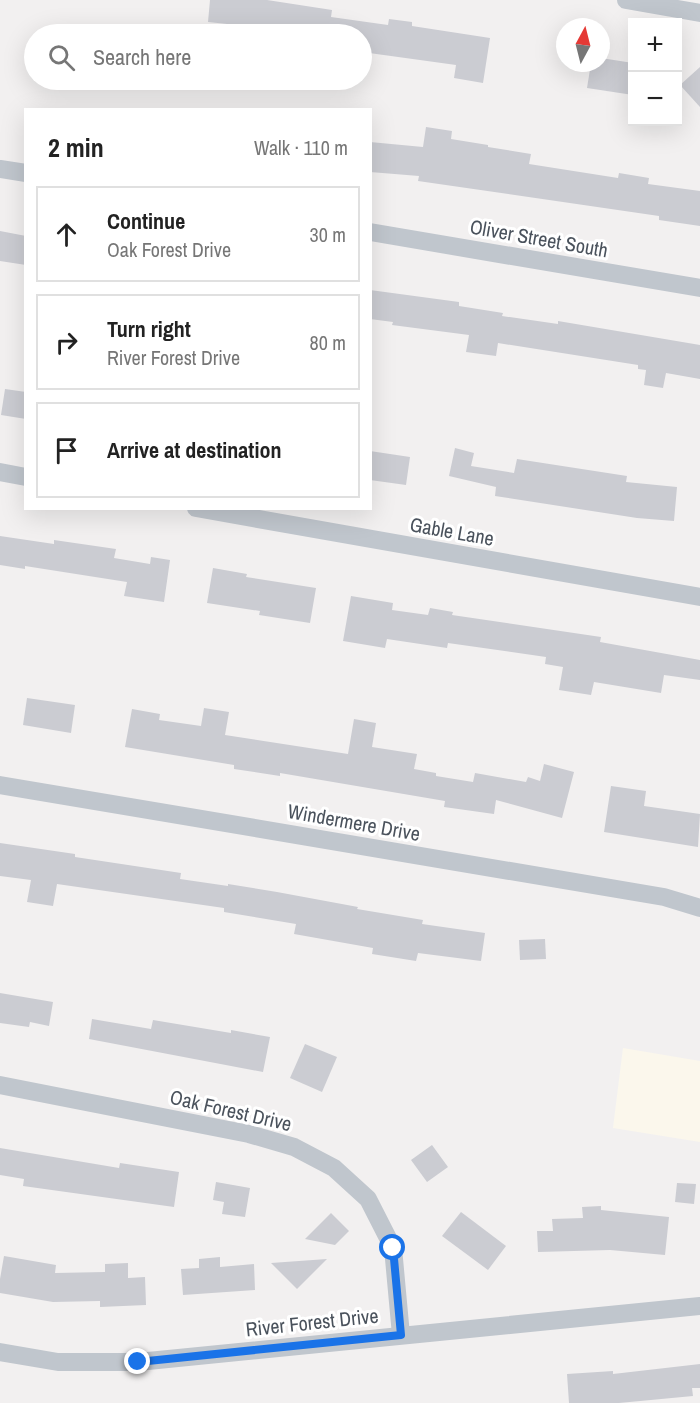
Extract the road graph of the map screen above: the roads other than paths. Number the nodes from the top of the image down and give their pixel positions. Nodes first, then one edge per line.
1 (626, 0) edge
2 (700, 13) edge
3 (0, 169) edge
4 (24, 173) edge
5 (372, 232) edge
6 (700, 288) edge
7 (0, 472) edge
8 (24, 477) edge
9 (207, 510) edge
10 (700, 597) edge
11 (0, 784) edge
12 (700, 908) edge
13 (0, 1085) edge
14 (700, 1306) edge
15 (401, 1335) junction
16 (0, 1352) edge

1 - 2 street
3 - 4 street
5 - 6 street, Oliver Street South
7 - 8 street
9 - 10 street, Gable Lane
11 - 12 street, Windermere Drive
13 - 15 street, Oak Forest Drive
14 - 15 street, River Forest Drive
15 - 16 street, River Forest Drive

